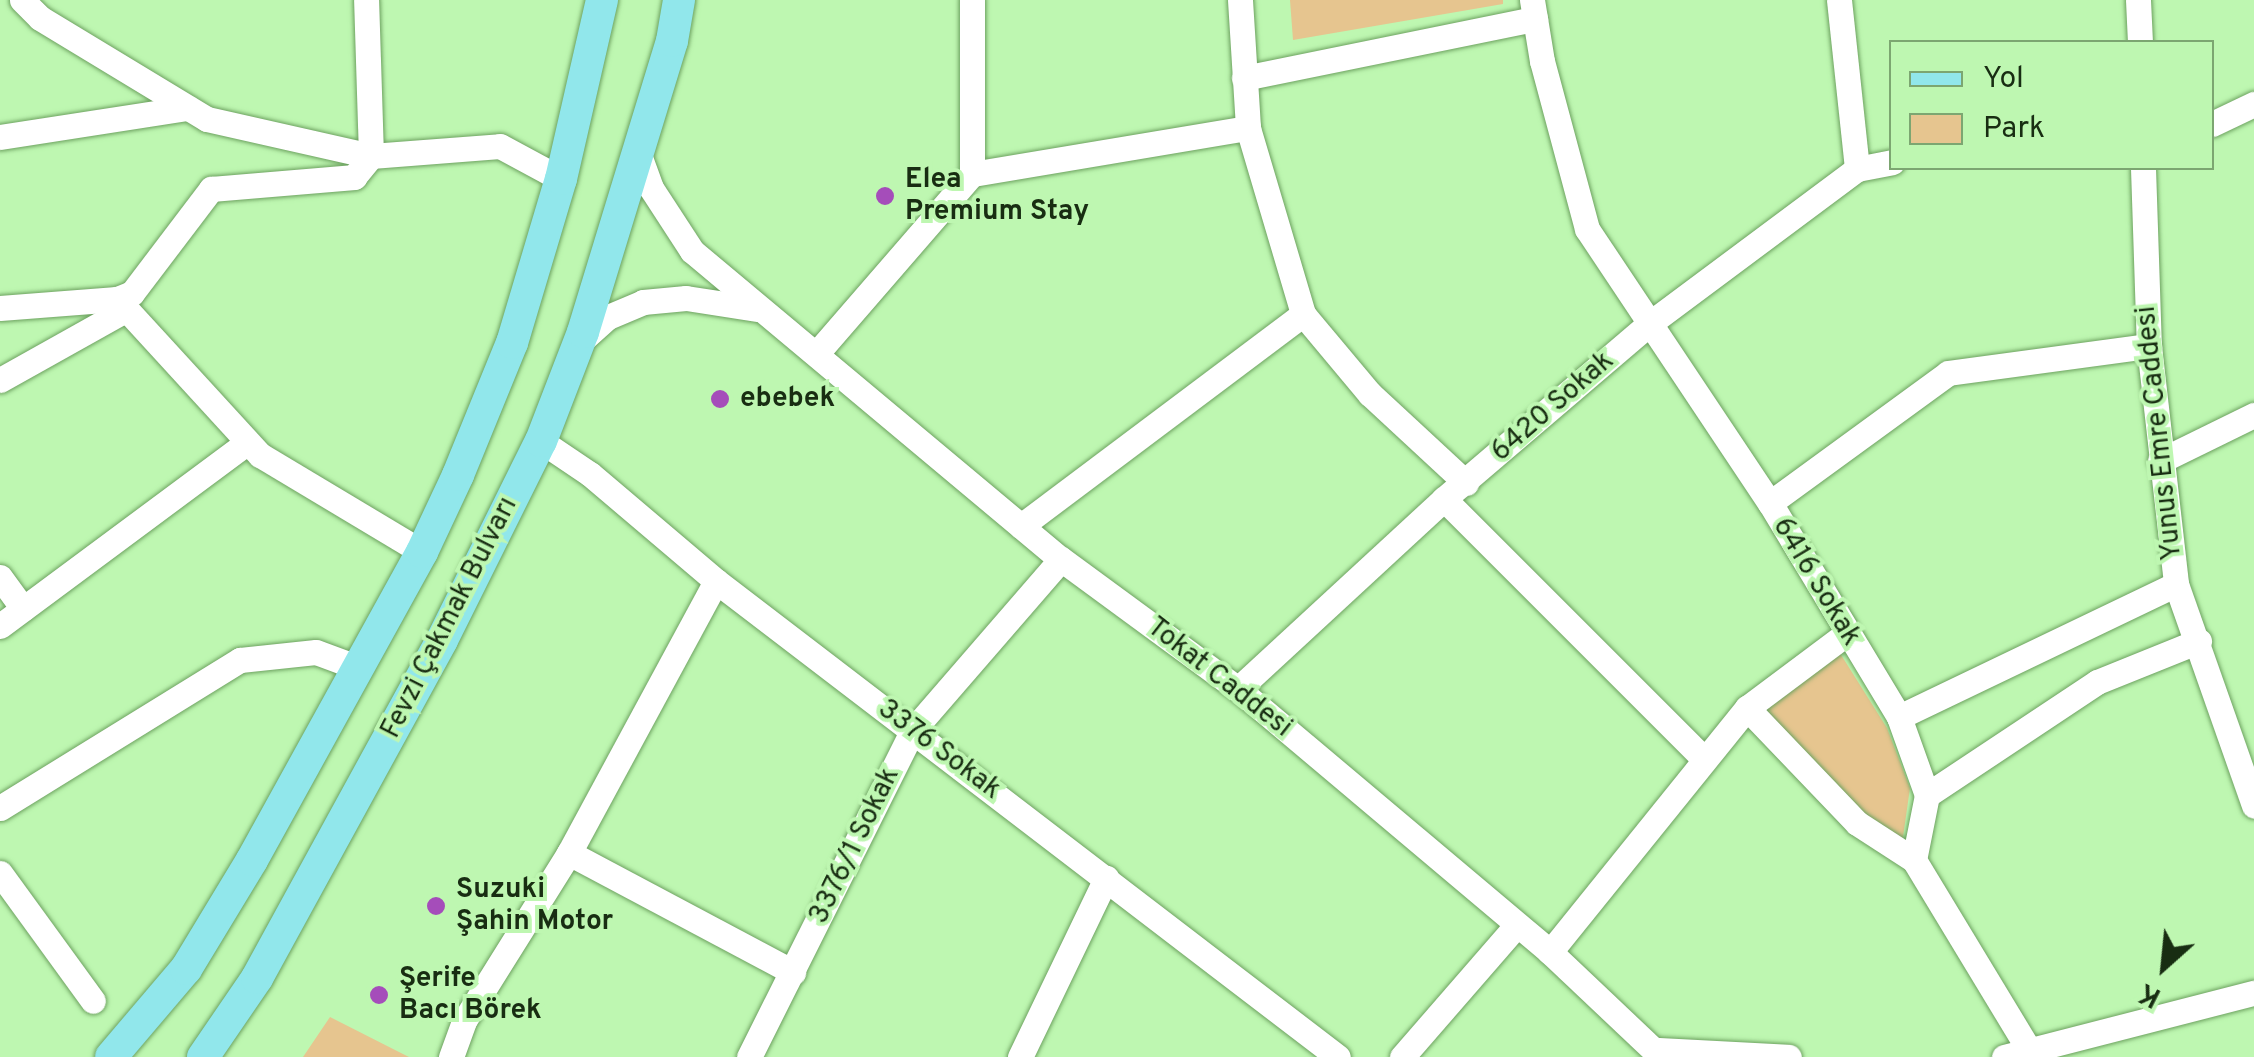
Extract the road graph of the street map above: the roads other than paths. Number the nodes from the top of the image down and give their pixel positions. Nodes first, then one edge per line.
1 (366, 0) edge
2 (602, 0) edge
3 (679, 0) edge
4 (972, 0) edge
5 (1240, 0) edge
6 (1839, 0) edge
7 (2138, 0) edge
8 (31, 2) edge
9 (1534, 9) edge
10 (2140, 40) edge
11 (1244, 78) junction
12 (2254, 104) edge
13 (188, 108) junction
14 (2214, 123) edge
15 (1248, 128) junction
16 (0, 137) edge
17 (638, 152) junction
18 (371, 156) junction
19 (1889, 163) edge
20 (1857, 168) junction
21 (2143, 170) edge
22 (972, 174) junction
23 (561, 179) junction
24 (122, 304) junction
25 (0, 308) edge
26 (768, 311) junction
27 (1303, 314) junction
28 (1648, 324) junction
29 (578, 343) junction
30 (2149, 346) junction
31 (817, 353) junction
32 (0, 380) edge
33 (2254, 415) edge
34 (541, 441) junction
35 (246, 443) junction
36 (2160, 461) junction
37 (1466, 483) junction
38 (1444, 499) junction
39 (1770, 503) junction
40 (1020, 526) junction
41 (422, 552) junction
42 (1060, 559) junction
43 (0, 578) edge
44 (716, 580) junction
45 (2176, 584) junction
46 (23, 609) junction
47 (0, 626) edge
48 (1846, 634) junction
49 (2199, 641) junction
50 (359, 668) junction
51 (1238, 689) junction
52 (1747, 708) junction
53 (1898, 717) junction
54 (913, 730) junction
55 (2244, 740) edge
56 (1703, 758) junction
57 (1926, 795) junction
58 (2254, 806) edge
59 (0, 808) edge
60 (570, 853) junction
61 (1914, 860) junction
62 (0, 873) edge
63 (1106, 878) junction
64 (1516, 926) junction
65 (1550, 952) junction
66 (793, 972) junction
67 (2254, 993) edge
68 (94, 1001) dead end
69 (232, 1020) junction
70 (1659, 1053) edge
71 (2032, 1053) junction
72 (111, 1057) edge
73 (203, 1057) edge
74 (232, 1057) edge
75 (452, 1057) edge
76 (750, 1057) edge
77 (1020, 1057) edge
78 (1338, 1057) edge
79 (1402, 1057) edge
80 (1789, 1057) edge
81 (2004, 1057) edge

1 - 18 street
2 - 23 main road, Fevzi Çakmak Bulvarı
3 - 17 main road, Fevzi Çakmak Bulvarı
4 - 22 street
5 - 11 street
6 - 20 street
7 - 10 street
8 - 13 street
9 - 11 street
9 - 28 street, 6416 Sokak
11 - 15 street
12 - 14 street
13 - 16 street
13 - 18 street
15 - 22 street
15 - 27 street
17 - 26 street, Tokat Caddesi
17 - 29 main road, Fevzi Çakmak Bulvarı
18 - 23 street
18 - 24 street
19 - 20 street, 6420 Sokak
20 - 28 street, 6420 Sokak
21 - 30 street, Yunus Emre Caddesi
22 - 31 street
23 - 41 main road, Fevzi Çakmak Bulvarı
24 - 25 street
24 - 32 street
24 - 35 street
26 - 29 street
26 - 31 street, Tokat Caddesi
27 - 37 street
27 - 40 street
28 - 37 street, 6420 Sokak
28 - 39 street, 6416 Sokak
29 - 34 main road, Fevzi Çakmak Bulvarı
30 - 36 street, Yunus Emre Caddesi
30 - 39 street
31 - 40 street, Tokat Caddesi
33 - 36 street
34 - 44 street, 3376 Sokak
34 - 69 main road, Fevzi Çakmak Bulvarı
35 - 41 street
35 - 46 street
36 - 45 street, Yunus Emre Caddesi
37 - 38 street, 6420 Sokak
38 - 51 street, 6420 Sokak
38 - 56 street
39 - 48 street, 6416 Sokak
40 - 42 street, Tokat Caddesi
41 - 50 main road, Fevzi Çakmak Bulvarı
42 - 51 street, Tokat Caddesi
42 - 54 street, 3376/1 Sokak
43 - 46 street
44 - 54 street, 3376 Sokak
44 - 60 street
45 - 49 street, Yunus Emre Caddesi
45 - 53 street
46 - 47 street
48 - 52 street
48 - 53 street, 6416 Sokak
49 - 55 street, Yunus Emre Caddesi
49 - 57 street
50 - 59 street
50 - 72 main road, Fevzi Çakmak Bulvarı
51 - 64 street, Tokat Caddesi
52 - 56 street
52 - 61 street
53 - 57 street, 6416 Sokak
54 - 63 street, 3376 Sokak
54 - 66 street, 3376/1 Sokak
55 - 58 street, Yunus Emre Caddesi
56 - 65 street
57 - 61 street
60 - 66 street
60 - 75 street
61 - 71 street
62 - 68 street
63 - 77 street
63 - 78 street, 3376 Sokak
64 - 65 street, Tokat Caddesi
64 - 79 street
65 - 70 street, Tokat Caddesi
66 - 76 street, 3376/1 Sokak
67 - 71 street
69 - 73 main road, Fevzi Çakmak Bulvarı
69 - 74 main road
70 - 80 street
71 - 81 street

